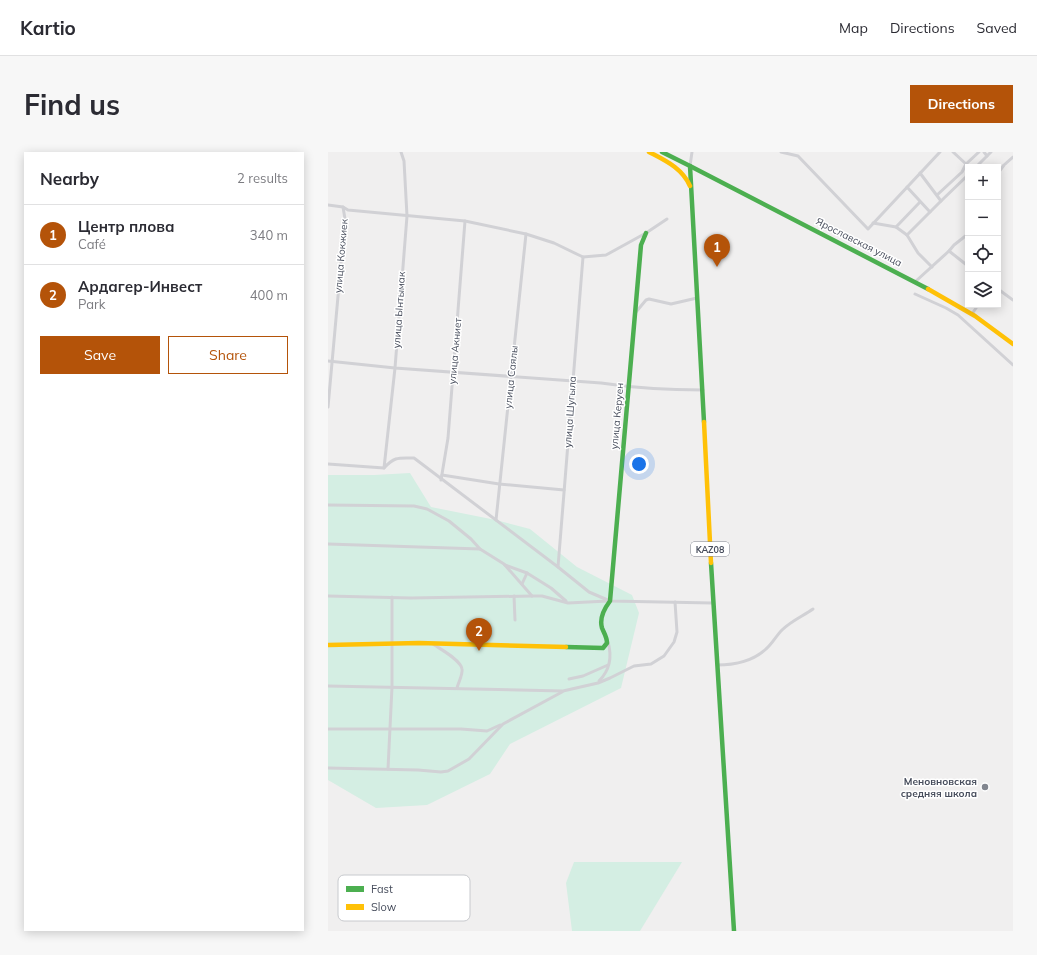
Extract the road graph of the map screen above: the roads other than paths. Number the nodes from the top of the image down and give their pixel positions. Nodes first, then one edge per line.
1 (401, 152) edge
2 (649, 152) edge
3 (662, 152) edge
4 (692, 152) edge
5 (782, 152) edge
6 (940, 152) edge
7 (953, 152) edge
8 (979, 152) edge
9 (984, 152) edge
10 (991, 152) edge
11 (987, 156) junction
12 (1013, 157) edge
13 (966, 164) joint
14 (979, 164) edge
15 (690, 166) junction
16 (965, 166) edge
17 (1001, 169) edge
18 (920, 173) junction
19 (965, 178) edge
20 (906, 187) junction
21 (692, 194) junction
22 (937, 195) junction
23 (941, 201) junction
24 (920, 202) junction
25 (328, 205) edge
26 (343, 207) junction
27 (930, 212) junction
28 (406, 216) junction
29 (667, 219) dead end
30 (465, 221) junction
31 (873, 223) junction
32 (896, 227) junction
33 (646, 233) junction
34 (526, 234) junction
35 (906, 235) junction
36 (965, 236) edge
37 (949, 251) junction
38 (583, 257) junction
39 (965, 264) edge
40 (932, 267) junction
41 (916, 281) junction
42 (1001, 291) edge
43 (915, 294) dead end
44 (698, 298) junction
45 (1013, 300) edge
46 (976, 308) edge
47 (635, 313) junction
48 (972, 314) junction
49 (1013, 344) edge
50 (330, 361) edge
51 (1013, 365) edge
52 (395, 368) junction
53 (453, 371) junction
54 (511, 376) junction
55 (572, 380) junction
56 (629, 387) junction
57 (702, 390) junction
58 (328, 407) edge
59 (328, 464) edge
60 (384, 468) junction
61 (442, 475) junction
62 (441, 480) junction
63 (499, 484) junction
64 (564, 490) junction
65 (328, 505) edge
66 (496, 520) junction
67 (328, 544) edge
68 (480, 549) junction
69 (504, 564) junction
70 (558, 567) junction
71 (527, 574) junction
72 (522, 584) junction
73 (328, 596) edge
74 (514, 596) junction
75 (532, 596) junction
76 (392, 597) junction
77 (610, 601) junction
78 (675, 602) junction
79 (568, 603) junction
80 (712, 603) junction
81 (813, 609) dead end
82 (515, 620) dead end
83 (608, 641) junction
84 (433, 644) junction
85 (328, 645) edge
86 (393, 645) junction
87 (608, 664) junction
88 (716, 665) junction
89 (569, 679) dead end
90 (598, 683) junction
91 (328, 686) edge
92 (392, 687) junction
93 (457, 688) junction
94 (563, 691) junction
95 (502, 725) junction
96 (328, 730) edge
97 (390, 730) junction
98 (328, 768) edge
99 (388, 769) junction
100 (734, 931) edge

1 - 28 street, улица Ынтымак
2 - 21 main road
3 - 15 main road, Ярославская улица
4 - 15 street
5 - 31 street
6 - 18 street
7 - 13 street
8 - 13 street
9 - 11 street
10 - 11 street
11 - 14 street
12 - 17 street
15 - 21 main road, KAZ08
15 - 41 main road, Ярославская улица
16 - 22 street
18 - 20 street
18 - 22 street
19 - 23 street
20 - 24 street
20 - 31 street
21 - 44 main road, KAZ08
22 - 23 street
23 - 27 street
24 - 27 street
24 - 32 street
25 - 26 street
26 - 28 street, улица Кокжиек
26 - 50 street, улица Кокжиек
27 - 35 street
28 - 30 street
28 - 52 street, улица Ынтымак
29 - 33 street
30 - 34 street
30 - 53 street, улица Акниет
31 - 32 street
32 - 35 street
33 - 38 street
33 - 47 main road, улица Керуен
34 - 38 street
34 - 54 street, улица Саялы
35 - 40 street
36 - 37 street
37 - 39 street
37 - 40 street
38 - 55 street, улица Шугыла
40 - 41 street
41 - 48 main road, Ярославская улица
42 - 45 street
43 - 51 street
44 - 47 street
44 - 57 main road, KAZ08
46 - 48 street
47 - 56 main road, улица Керуен
48 - 49 main road, Ярославская улица
50 - 52 street
50 - 58 street, улица Кокжиек
52 - 53 street
52 - 60 street, улица Ынтымак
53 - 54 street
53 - 61 street, улица Акниет
54 - 55 street
54 - 63 street, улица Саялы
55 - 56 street
55 - 64 street, улица Шугыла
56 - 57 street
56 - 77 main road, улица Керуен
57 - 80 main road, KAZ08
59 - 60 street
60 - 62 street
61 - 62 street, улица Акниет
61 - 63 street
62 - 66 street
63 - 64 street
63 - 66 street, улица Саялы
64 - 70 street, улица Шугыла
65 - 68 street
66 - 70 street
67 - 68 street
68 - 69 street
69 - 71 street
69 - 72 street
70 - 77 street
71 - 72 street
71 - 79 street
72 - 75 street
73 - 76 street
74 - 75 street
74 - 76 street
74 - 82 street
75 - 79 street
76 - 86 street
77 - 78 street
77 - 79 street
77 - 83 main road
78 - 80 street
78 - 90 street
80 - 88 main road, KAZ08
81 - 88 street
83 - 84 main road
83 - 87 street
84 - 86 main road
84 - 93 street
85 - 86 main road
86 - 92 street
87 - 89 street
87 - 90 street
88 - 100 main road, KAZ08
90 - 94 street
91 - 92 street
92 - 93 street
92 - 97 street
93 - 94 street
94 - 95 street
95 - 97 street
95 - 99 street
96 - 97 street
97 - 99 street
98 - 99 street

